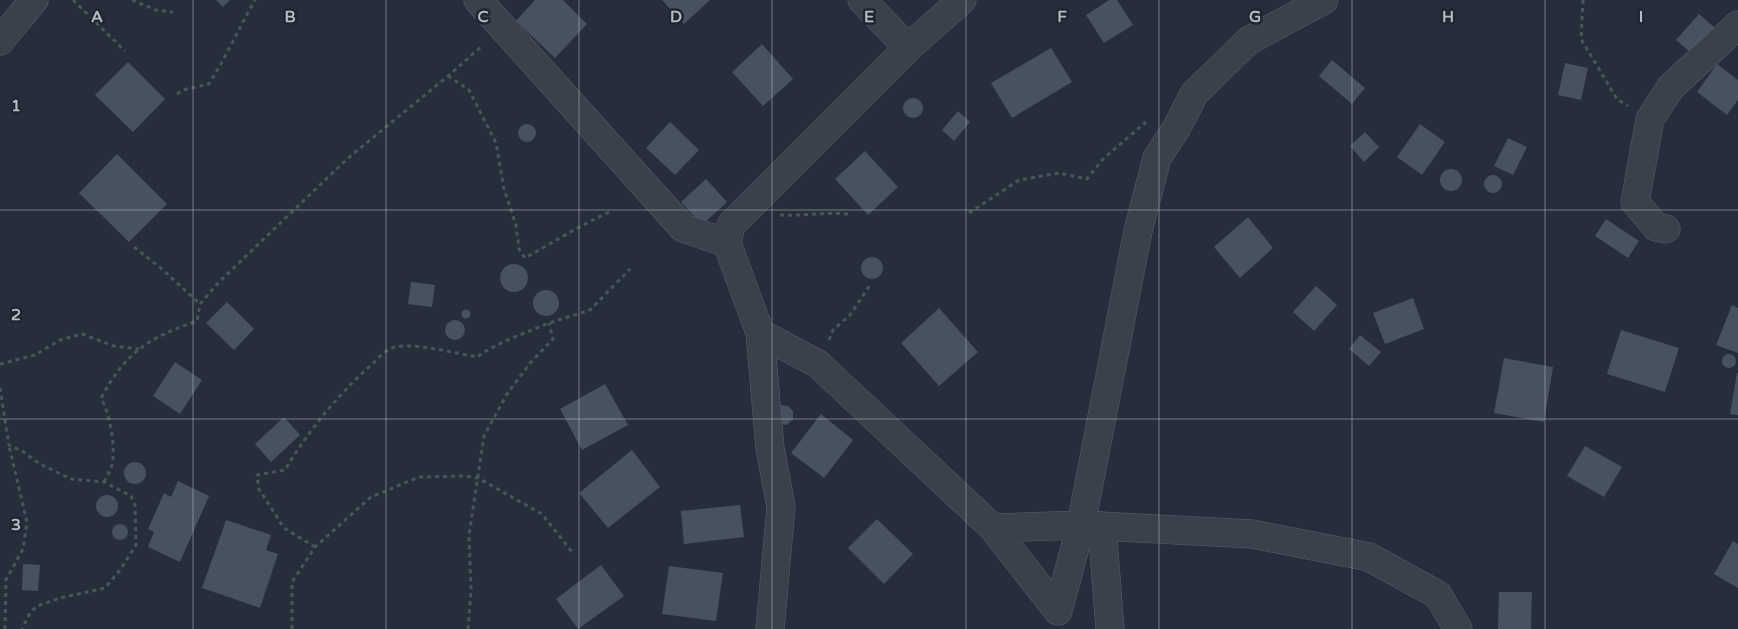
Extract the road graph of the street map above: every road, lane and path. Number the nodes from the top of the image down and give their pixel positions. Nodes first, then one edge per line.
1 (34, 0) edge
2 (73, 0) edge
3 (132, 0) edge
4 (254, 0) edge
5 (478, 0) edge
6 (862, 0) edge
7 (962, 0) edge
8 (1324, 0) edge
9 (1583, 0) edge
10 (173, 12) dead end
11 (1738, 25) edge
12 (503, 27) junction
13 (0, 41) edge
14 (908, 48) junction
15 (125, 51) dead end
16 (448, 76) junction
17 (177, 94) dead end
18 (1149, 119) dead end
19 (1650, 119) junction
20 (752, 204) junction
21 (609, 212) dead end
22 (969, 213) dead end
23 (849, 214) dead end
24 (1666, 229) dead end
25 (727, 243) junction
26 (134, 248) dead end
27 (630, 269) dead end
28 (870, 285) dead end
29 (200, 304) junction
30 (549, 323) junction
31 (760, 333) junction
32 (140, 349) junction
33 (0, 364) edge
34 (818, 364) junction
35 (0, 388) edge
36 (9, 445) junction
37 (478, 478) junction
38 (104, 482) junction
39 (1092, 525) junction
40 (993, 528) junction
41 (315, 547) junction
42 (572, 552) dead end
43 (5, 629) edge
44 (22, 629) edge
45 (292, 629) edge
46 (468, 629) edge
47 (770, 629) edge
48 (1110, 629) edge
49 (1458, 629) edge

1 - 13 street
2 - 15 path
3 - 10 path
4 - 17 path
5 - 12 street
6 - 14 street
7 - 14 street
8 - 39 street
9 - 19 path
11 - 19 street
12 - 16 path
12 - 25 street
14 - 20 street
16 - 21 path
16 - 29 path
18 - 22 path
19 - 24 street
20 - 23 path
20 - 25 street
25 - 31 street
26 - 29 path
27 - 30 path
28 - 34 path
29 - 32 path
30 - 37 path
30 - 41 path
31 - 34 street
31 - 47 street
32 - 33 path
32 - 38 path
34 - 40 street
35 - 36 path
36 - 38 path
36 - 43 path
37 - 41 path
37 - 42 path
37 - 46 path
38 - 44 path
39 - 40 street
39 - 40 street
39 - 48 street
39 - 49 street
41 - 45 path

